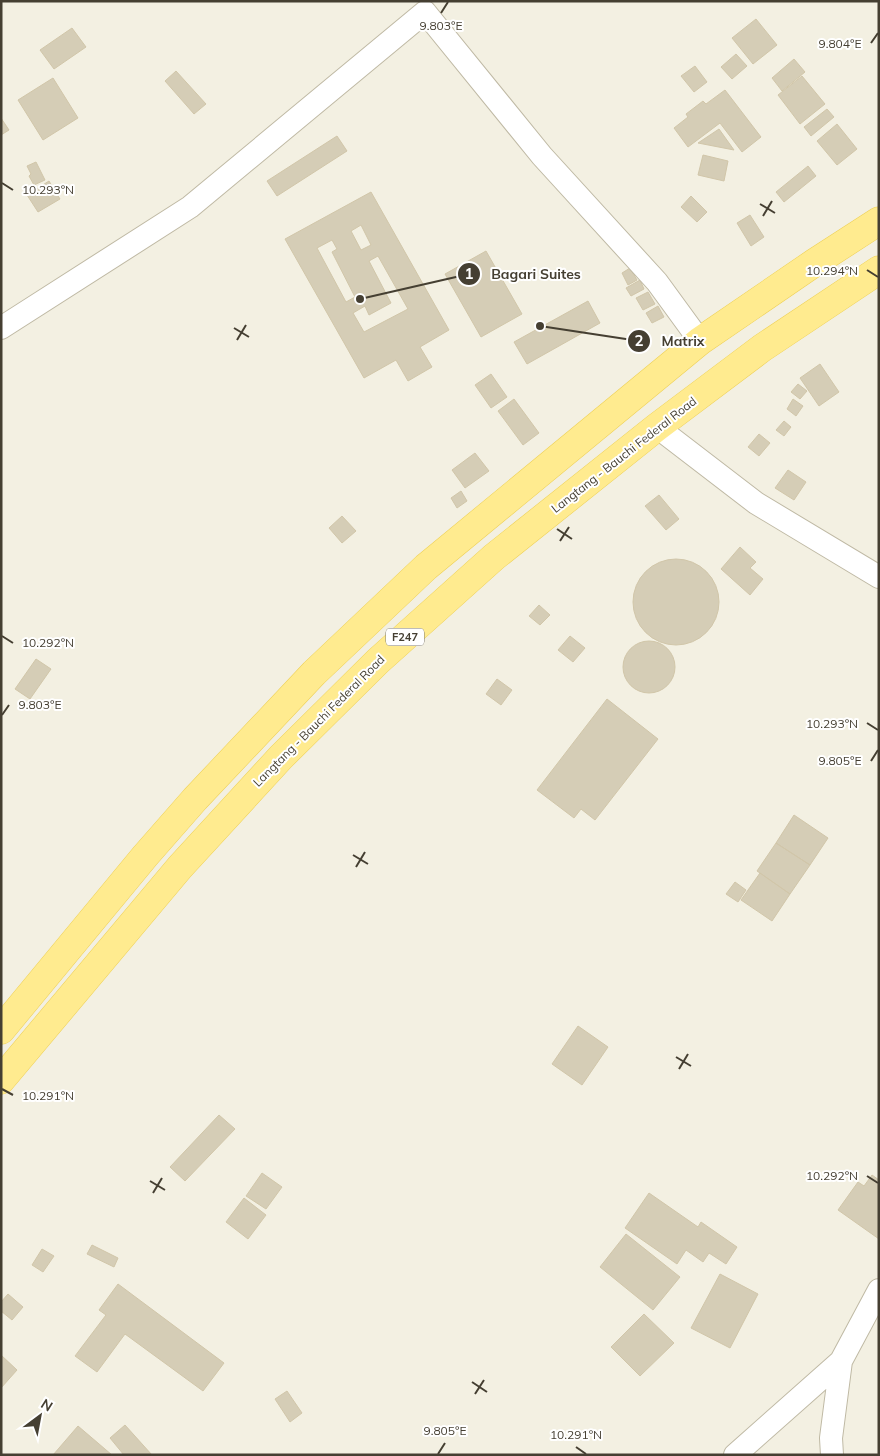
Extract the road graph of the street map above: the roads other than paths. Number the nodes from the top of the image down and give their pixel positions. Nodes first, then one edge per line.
1 (426, 5) edge
2 (879, 221) edge
3 (879, 270) edge
4 (1, 328) edge
5 (700, 341) junction
6 (657, 427) junction
7 (879, 577) edge
8 (1, 1030) edge
9 (1, 1080) edge
10 (879, 1290) edge
11 (841, 1361) junction
12 (735, 1455) edge
13 (832, 1455) edge

1 - 4 street
1 - 5 street
2 - 5 main road, F247
3 - 6 main road, Langtang - Bauchi Federal Road / F247
5 - 8 main road, F247
6 - 7 street
6 - 9 main road, Langtang - Bauchi Federal Road / F247
10 - 11 street
11 - 12 street
11 - 13 street

